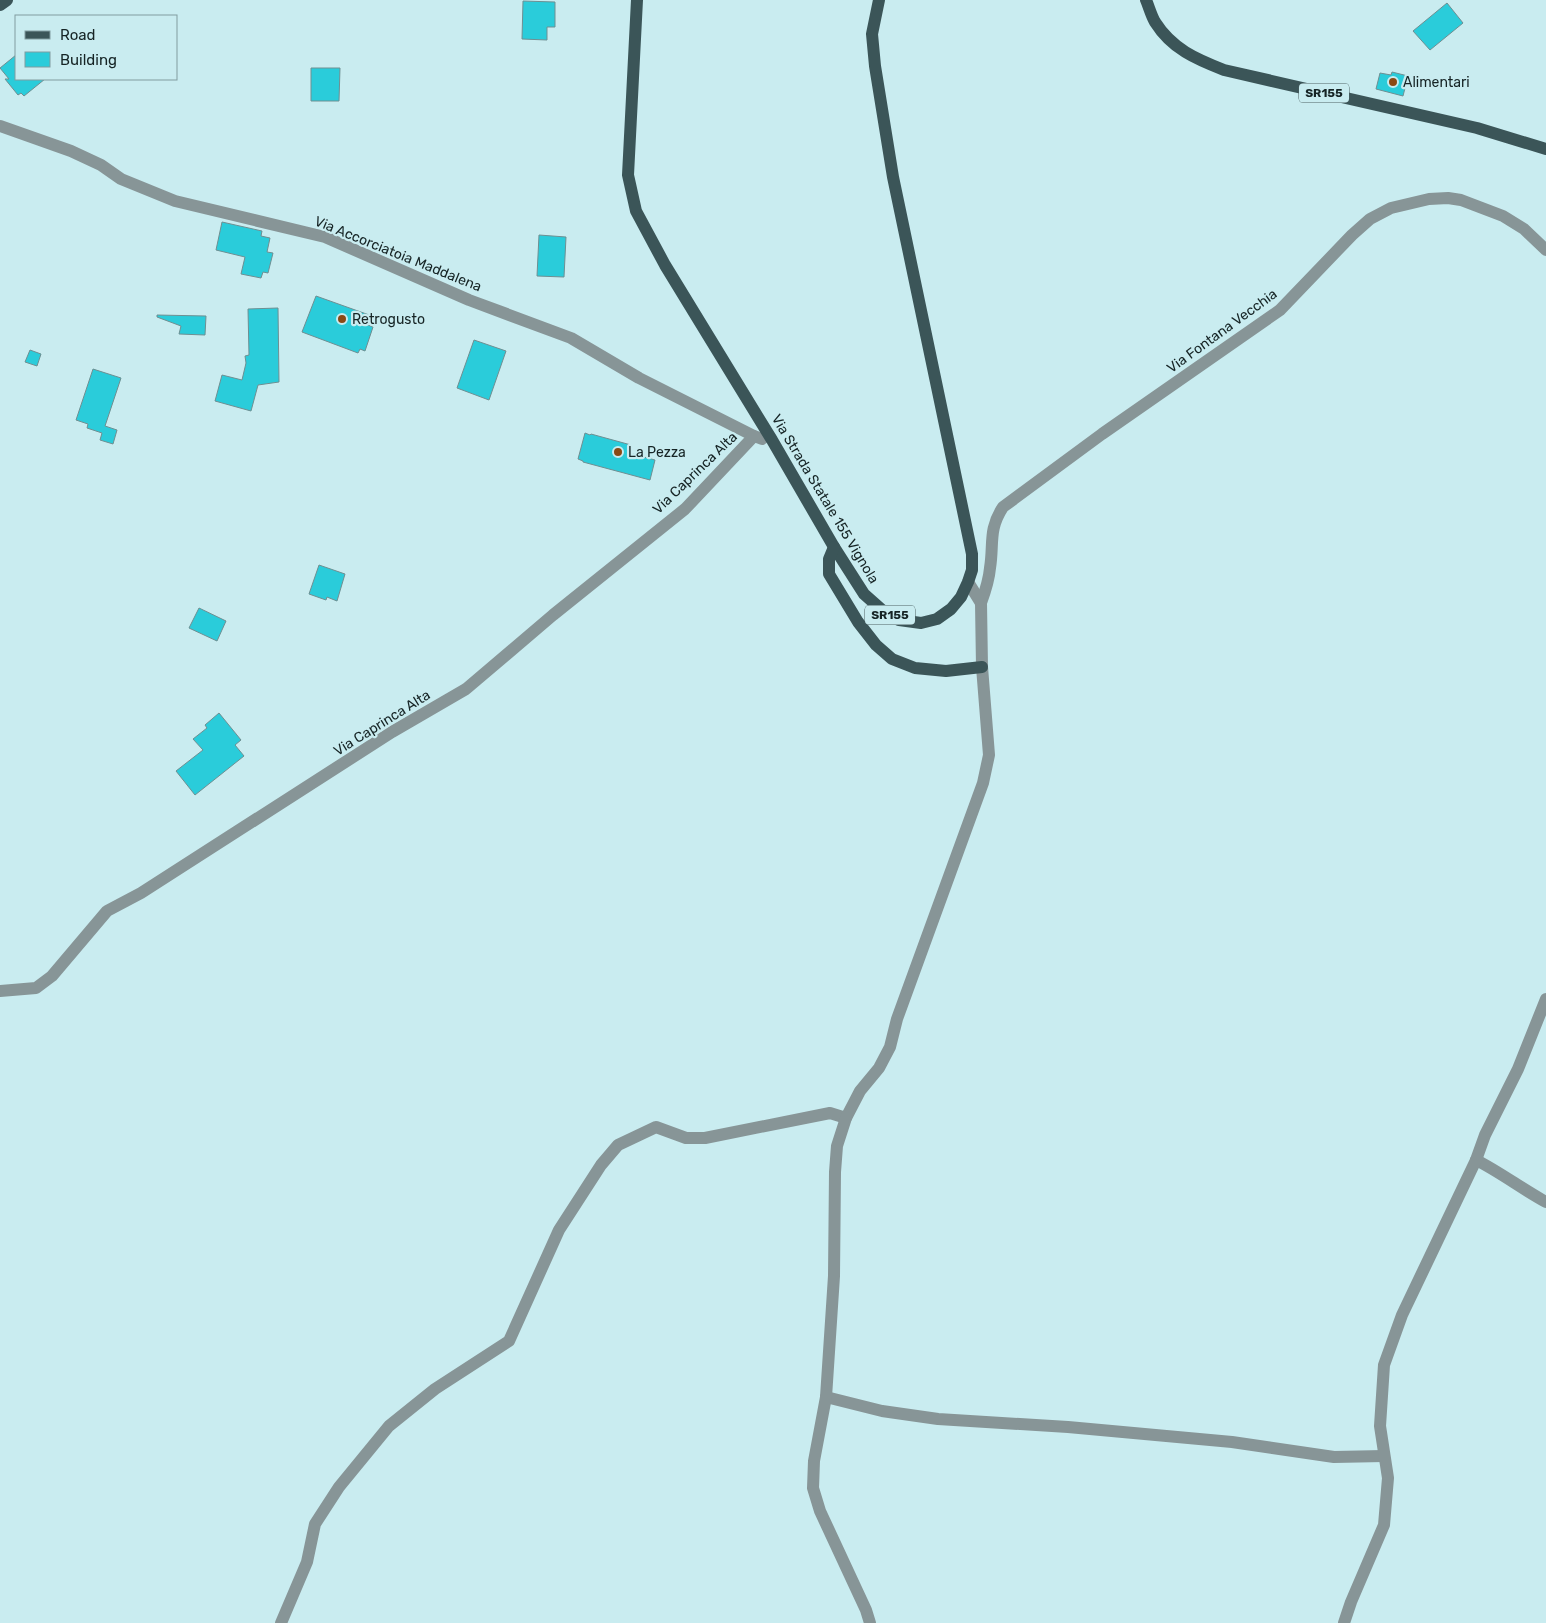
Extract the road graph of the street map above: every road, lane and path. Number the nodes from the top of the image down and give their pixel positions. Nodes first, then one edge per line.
1 (7, 0) edge
2 (636, 0) edge
3 (879, 0) edge
4 (1146, 0) edge
5 (0, 6) edge
6 (0, 126) edge
7 (1546, 149) edge
8 (1546, 250) edge
9 (754, 436) junction
10 (772, 440) junction
11 (834, 547) junction
12 (968, 582) junction
13 (981, 603) junction
14 (982, 667) junction
15 (0, 991) edge
16 (1546, 999) edge
17 (846, 1118) junction
18 (1476, 1160) junction
19 (1546, 1202) edge
20 (826, 1397) junction
21 (1384, 1456) junction
22 (281, 1623) edge
23 (870, 1623) edge
24 (1344, 1623) edge

1 - 5 main road
2 - 10 main road, Via Strada Statale 155 Vignola / SR155
3 - 12 main road, Via Strada Statale 155 Vignola / SR155
4 - 7 main road, SR155
6 - 9 street, Via Accorciatoia Maddalena
8 - 13 street, Via Fontana Vecchia
9 - 10 street, Via Accorciatoia Maddalena
9 - 15 street, Via Caprinca Alta
10 - 11 main road, Via Strada Statale 155 Vignola / SR155
11 - 12 main road, Via Strada Statale 155 Vignola / SR155
11 - 14 main road
12 - 13 street
13 - 14 street
14 - 17 street
16 - 18 street
17 - 20 street
17 - 22 street
18 - 19 street
18 - 21 street
20 - 21 street
20 - 23 street
21 - 24 street

